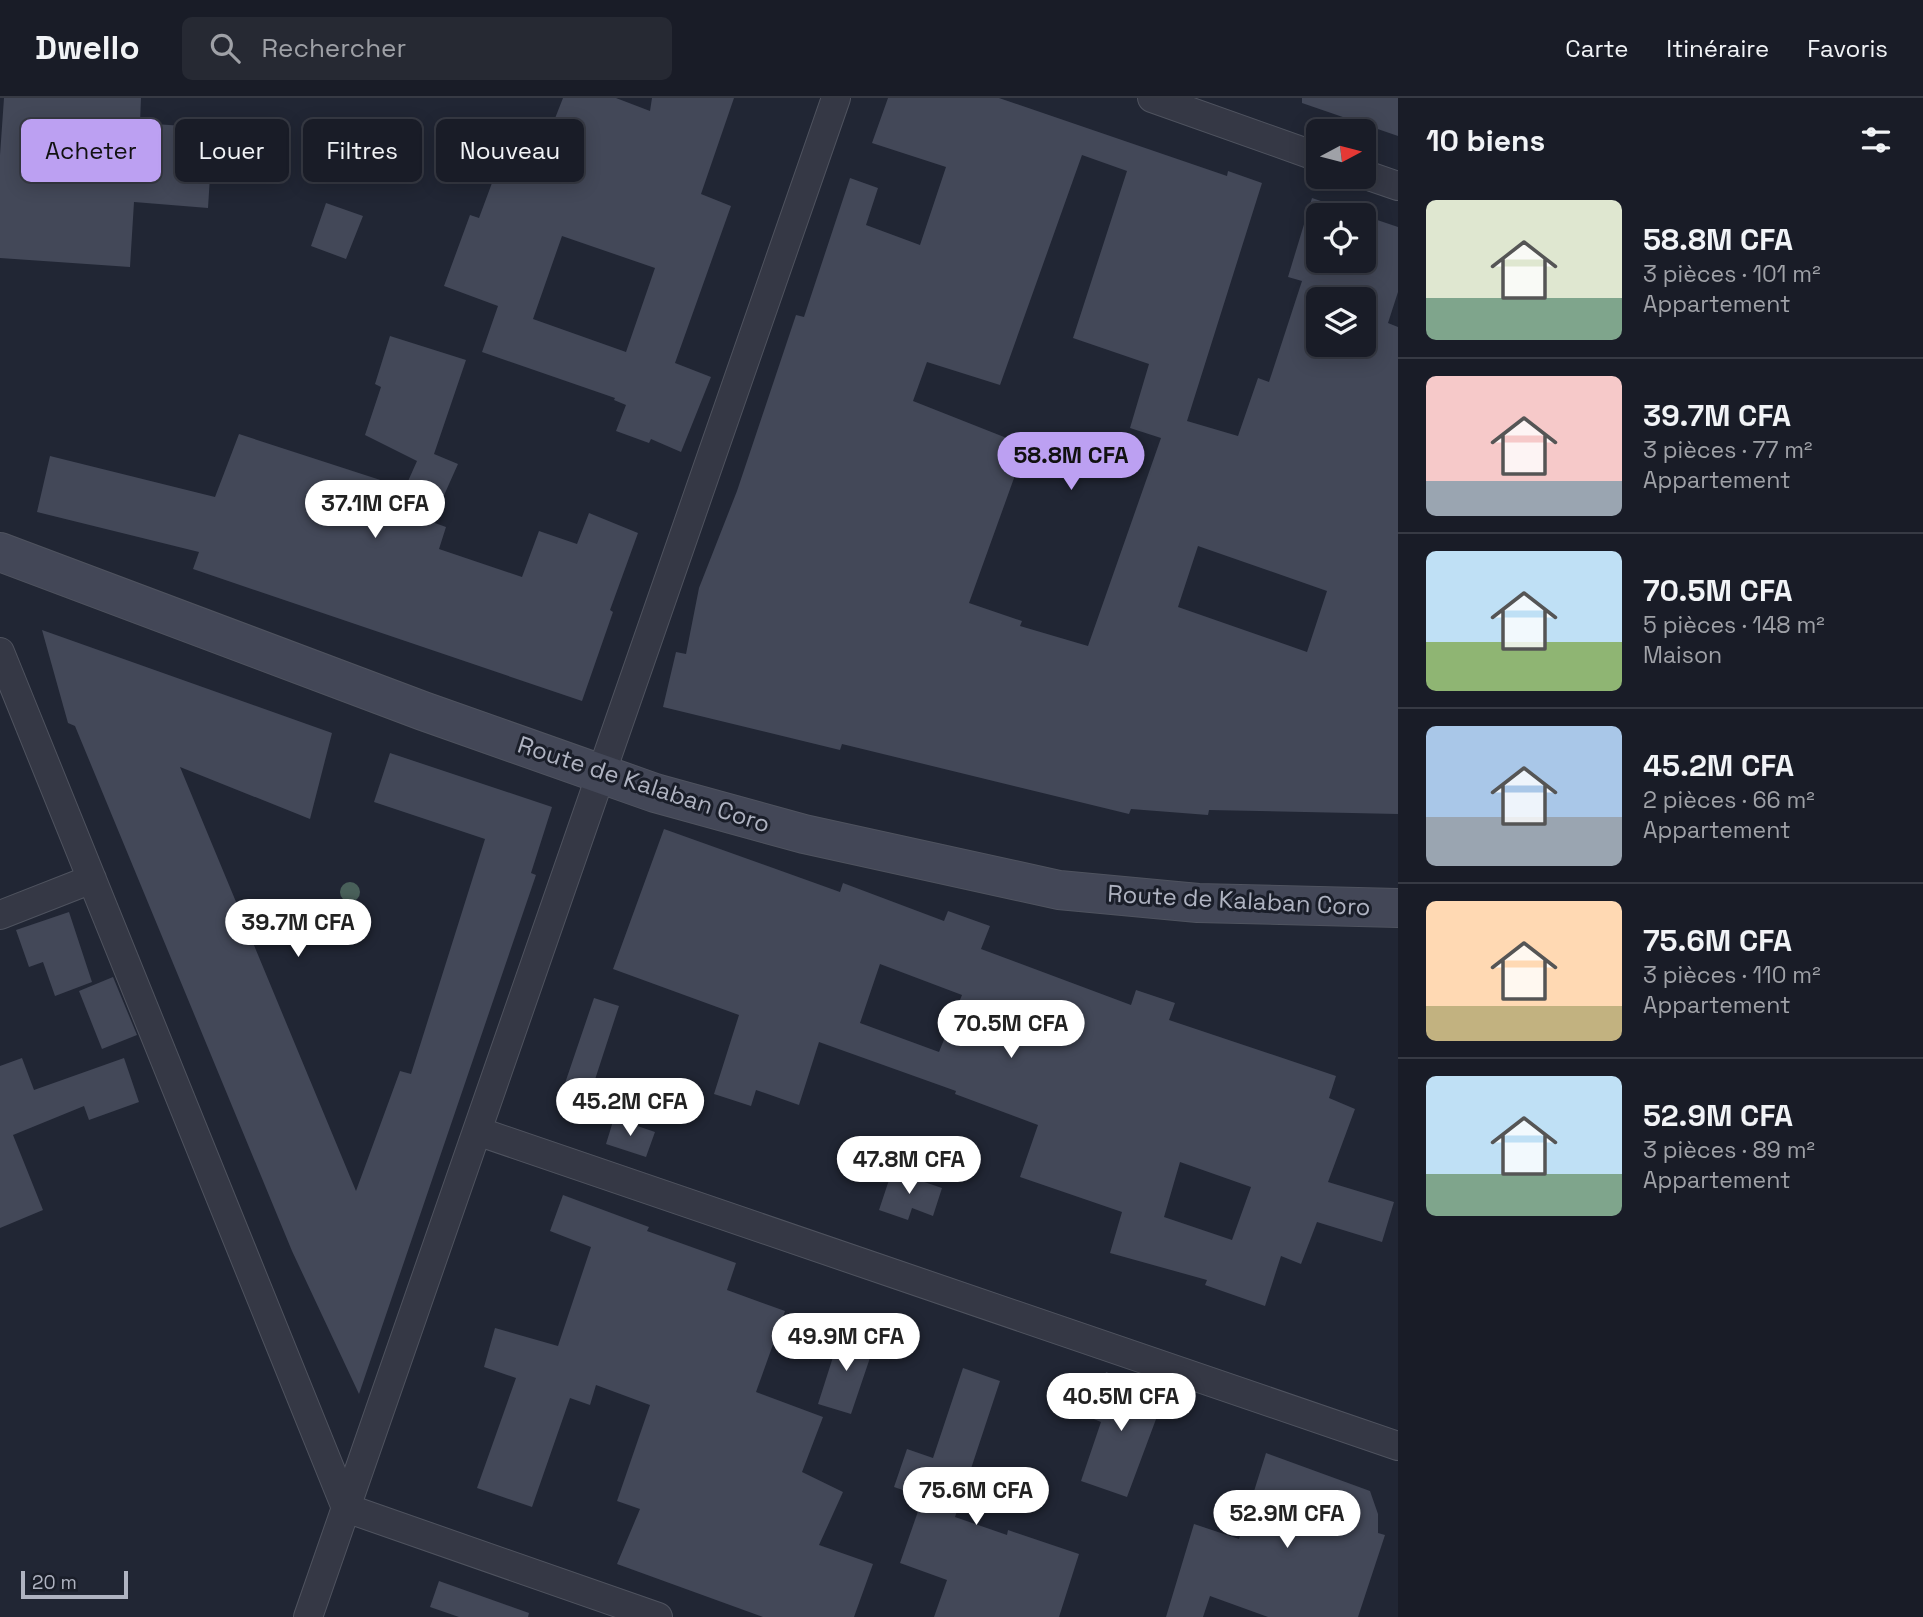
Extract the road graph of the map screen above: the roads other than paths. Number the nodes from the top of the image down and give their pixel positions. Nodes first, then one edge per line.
1 (836, 98) edge
2 (1153, 98) edge
3 (1306, 154) edge
4 (1376, 178) edge
5 (1398, 186) edge
6 (0, 552) edge
7 (0, 652) edge
8 (601, 773) junction
9 (92, 879) junction
10 (1398, 908) edge
11 (0, 915) edge
12 (477, 1131) junction
13 (1398, 1446) edge
14 (346, 1508) junction
15 (308, 1617) edge
16 (658, 1617) edge

1 - 8 street
2 - 3 street
4 - 5 street
6 - 8 main road, Route de Kalaban Coro
7 - 9 street
8 - 10 main road, Route de Kalaban Coro
8 - 12 street
9 - 11 street
9 - 14 street
12 - 13 street
12 - 14 street
14 - 15 street
14 - 16 street

